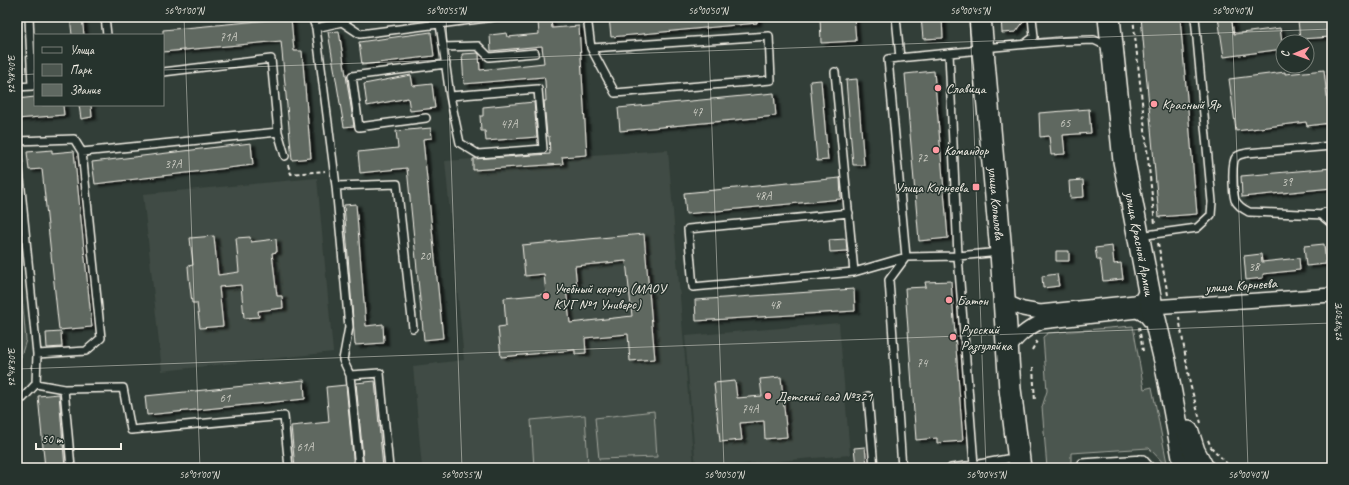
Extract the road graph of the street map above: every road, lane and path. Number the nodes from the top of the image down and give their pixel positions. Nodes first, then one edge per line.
1 (29, 17) edge
2 (105, 17) edge
3 (312, 17) edge
4 (494, 17) edge
5 (587, 17) edge
6 (896, 17) edge
7 (980, 17) edge
8 (1032, 17) edge
9 (1109, 17) edge
10 (1133, 17) edge
11 (1195, 17) edge
12 (439, 20) edge
13 (316, 28) junction
14 (107, 34) edge
15 (1026, 44) junction
16 (443, 48) junction
17 (591, 48) junction
18 (983, 48) junction
19 (1111, 48) junction
20 (535, 53) dead end
21 (949, 54) junction
22 (900, 58) junction
23 (446, 64) junction
24 (164, 72) edge
25 (835, 72) dead end
26 (17, 87) edge
27 (450, 96) junction
28 (426, 118) dead end
29 (278, 132) junction
30 (17, 141) edge
31 (1332, 146) edge
32 (17, 148) edge
33 (82, 152) junction
34 (285, 156) joint
35 (334, 170) junction
36 (336, 186) junction
37 (848, 213) junction
38 (1329, 217) edge
39 (1147, 234) junction
40 (1001, 252) junction
41 (906, 256) junction
42 (958, 256) junction
43 (854, 272) junction
44 (1332, 295) edge
45 (1156, 298) junction
46 (1004, 302) junction
47 (1156, 325) junction
48 (413, 328) dead end
49 (1037, 341) dead end
50 (1008, 350) junction
51 (1032, 350) dead end
52 (1143, 351) dead end
53 (37, 354) junction
54 (1165, 361) junction
55 (1033, 366) dead end
56 (350, 375) junction
57 (36, 384) junction
58 (64, 389) junction
59 (868, 396) dead end
60 (17, 398) edge
61 (1035, 402) dead end
62 (1203, 427) dead end
63 (1206, 433) dead end
64 (1140, 459) junction
65 (1011, 465) edge
66 (974, 466) junction
67 (71, 468) edge
68 (289, 468) edge
69 (359, 468) edge
70 (389, 468) edge
71 (874, 468) edge
72 (902, 468) edge
73 (951, 468) edge
74 (1083, 468) edge
75 (1136, 468) edge
76 (1151, 468) edge
77 (1185, 468) edge
78 (1203, 468) edge
79 (1231, 468) edge

1 - 26 lane
2 - 14 lane
3 - 13 lane
4 - 12 lane
5 - 17 lane
6 - 22 lane
7 - 18 main road, улица Копылова
8 - 15 lane
9 - 19 main road, улица Красной Армии
10 - 39 path
11 - 39 lane
12 - 13 lane
12 - 16 lane
13 - 35 lane
15 - 18 lane
15 - 19 lane
16 - 20 lane
16 - 23 lane
17 - 17 lane
18 - 21 lane
18 - 40 main road, улица Копылова
19 - 39 main road, улица Красной Армии
21 - 22 lane
21 - 42 lane
22 - 41 lane
23 - 27 lane
23 - 28 lane
24 - 29 lane
25 - 37 lane
27 - 27 lane
29 - 33 lane
29 - 34 lane
30 - 33 lane
31 - 38 lane
32 - 53 lane
33 - 53 lane
34 - 35 path
35 - 36 lane
36 - 48 lane
36 - 56 lane
37 - 43 lane
37 - 43 lane
39 - 45 main road, улица Красной Армии
39 - 45 path
40 - 42 lane
40 - 46 main road, улица Копылова
41 - 42 lane
41 - 43 lane
41 - 72 lane
42 - 66 lane
44 - 45 street, улица Корнеева
45 - 46 street
45 - 47 main road, улица Красной Армии
46 - 50 main road, улица Копылова
47 - 50 street
47 - 52 path
47 - 54 main road, улица Красной Армии
47 - 62 path
49 - 51 path
50 - 65 main road, улица Копылова
53 - 57 lane
54 - 77 main road, улица Красной Армии
54 - 78 main road
55 - 61 path
56 - 69 lane
56 - 70 lane
57 - 58 lane
57 - 60 lane
58 - 67 lane
58 - 68 lane
59 - 71 lane
63 - 79 path
64 - 74 lane
64 - 75 lane
64 - 76 lane
65 - 66 lane
66 - 73 lane

